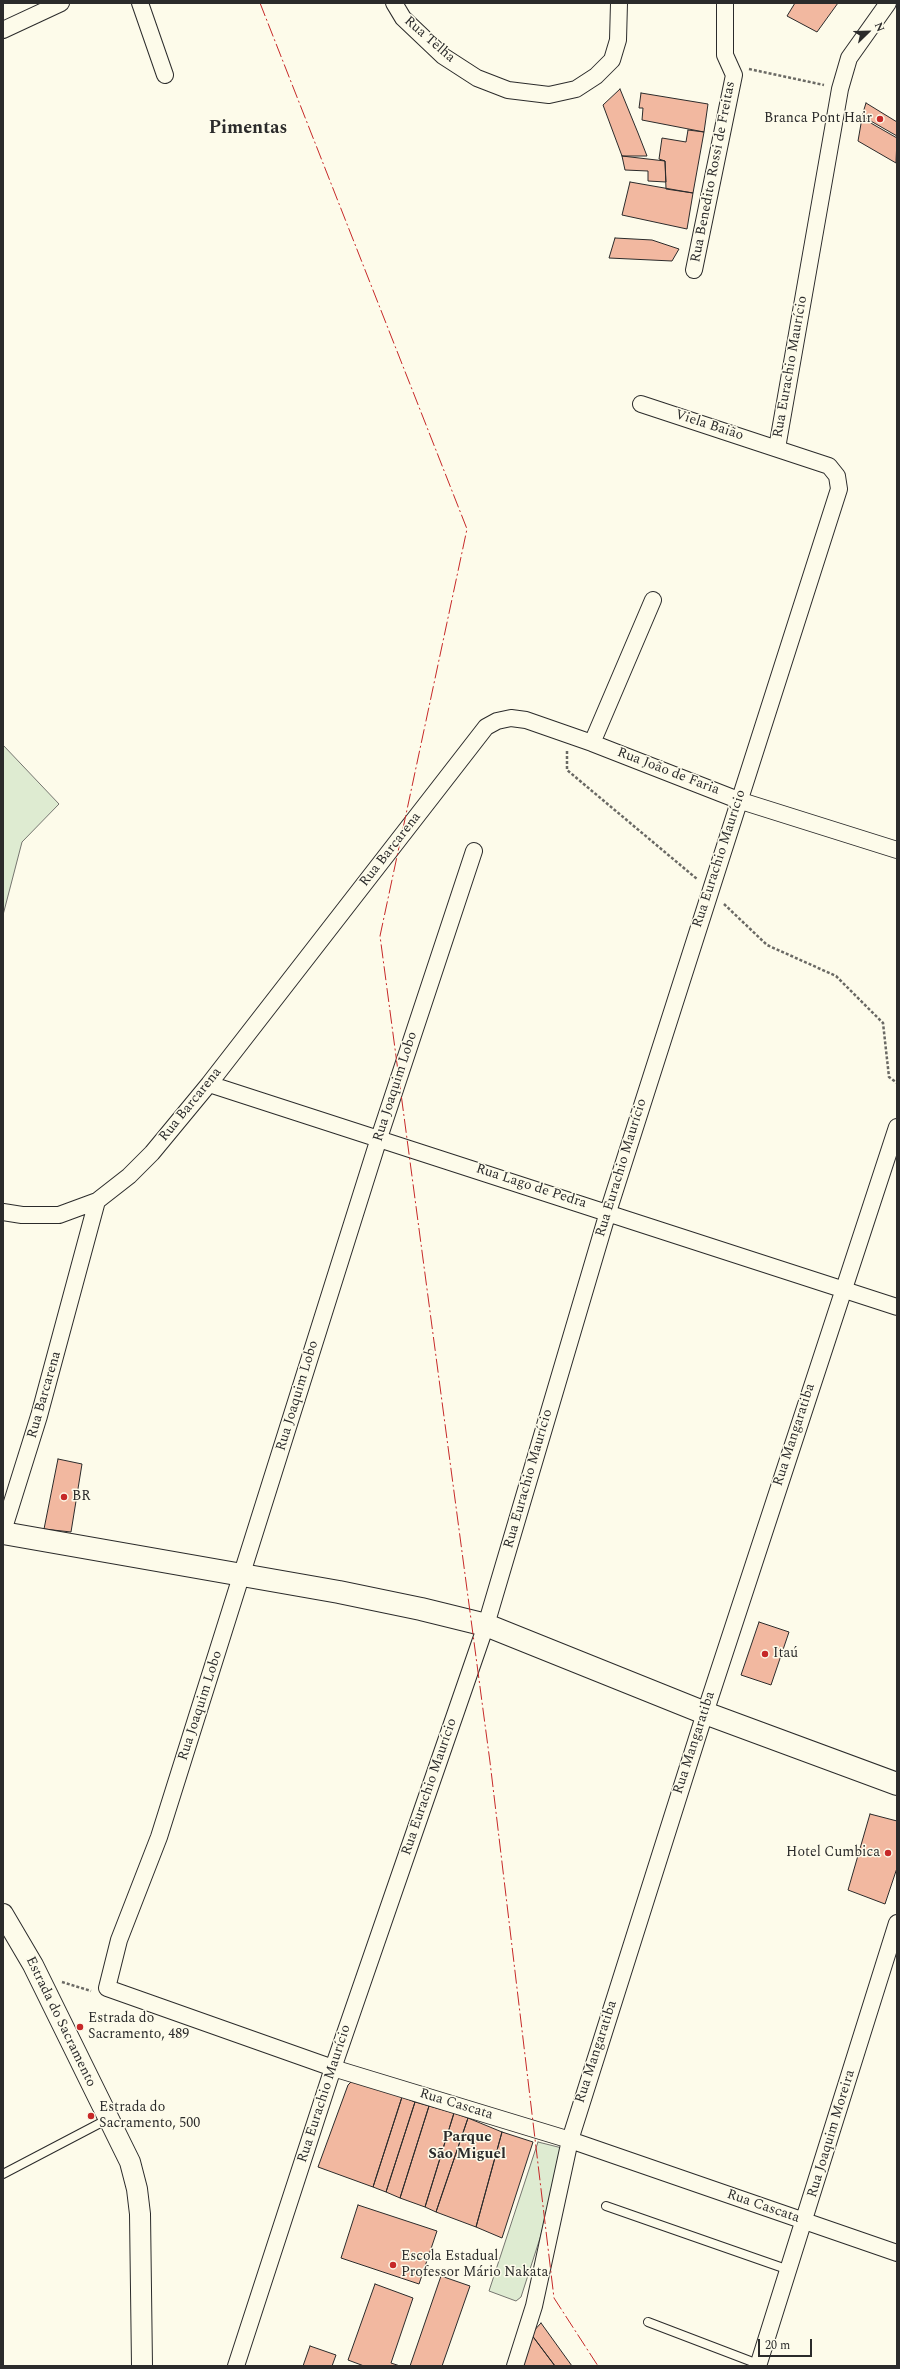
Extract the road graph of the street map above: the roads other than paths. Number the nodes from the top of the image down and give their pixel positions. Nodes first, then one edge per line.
1 (61, 3) edge
2 (140, 3) edge
3 (394, 3) edge
4 (619, 3) edge
5 (725, 3) edge
6 (888, 3) edge
7 (3, 30) edge
8 (165, 75) dead end
9 (694, 270) dead end
10 (641, 404) dead end
11 (777, 448) junction
12 (654, 600) dead end
13 (486, 727) joint
14 (592, 743) junction
15 (738, 800) junction
16 (897, 850) edge
17 (474, 851) dead end
18 (210, 1084) junction
19 (897, 1126) edge
20 (379, 1138) junction
21 (97, 1201) junction
22 (3, 1212) edge
23 (608, 1212) junction
24 (843, 1289) junction
25 (897, 1307) edge
26 (3, 1532) edge
27 (242, 1576) junction
28 (486, 1625) junction
29 (705, 1713) junction
30 (897, 1784) edge
31 (3, 1914) edge
32 (897, 1924) edge
33 (107, 1988) joint
34 (333, 2068) junction
35 (108, 2119) junction
36 (570, 2140) junction
37 (3, 2174) edge
38 (606, 2206) dead end
39 (805, 2222) junction
40 (897, 2253) edge
41 (789, 2270) junction
42 (648, 2322) dead end
43 (758, 2365) edge
44 (142, 2366) edge
45 (236, 2366) edge
46 (515, 2366) edge

1 - 7 street
2 - 8 street
3 - 4 street, Rua Telha
5 - 9 street, Rua Benedito Rossi de Freitas
6 - 11 street, Rua Eurachio Maurício
10 - 11 street, Viela Baião
11 - 15 street, Rua Eurachio Maurício
12 - 14 street
13 - 14 street, Rua João de Faria
13 - 18 street, Rua Barcarena
14 - 15 street, Rua João de Faria
15 - 16 street, Rua João de Faria
15 - 23 street, Rua Eurachio Maurício
17 - 20 street, Rua Joaquim Lobo
18 - 20 street, Rua Lago de Pedra
18 - 21 street, Rua Barcarena
19 - 24 street, Rua Mangaratiba
20 - 23 street, Rua Lago de Pedra
20 - 27 street, Rua Joaquim Lobo
21 - 22 street
21 - 26 street, Rua Barcarena
23 - 24 street, Rua Lago de Pedra
23 - 28 street, Rua Eurachio Maurício
24 - 25 street, Rua Lago de Pedra
24 - 29 street, Rua Mangaratiba
26 - 27 main road
27 - 28 main road
27 - 33 street, Rua Joaquim Lobo
28 - 29 main road
28 - 34 street, Rua Eurachio Maurício
29 - 30 main road
29 - 36 street, Rua Mangaratiba
31 - 35 street, Estrada do Sacramento
32 - 39 street, Rua Joaquim Moreira
33 - 34 street, Rua Cascata
34 - 36 street, Rua Cascata
34 - 45 street, Rua Eurachio Maurício
35 - 37 lane
35 - 44 street, Estrada do Sacramento
36 - 39 street, Rua Cascata
36 - 46 street, Rua Mangaratiba
38 - 41 lane
39 - 40 street, Rua Cascata
39 - 41 street, Rua Joaquim Moreira
41 - 43 street, Rua Joaquim Moreira
42 - 43 lane

